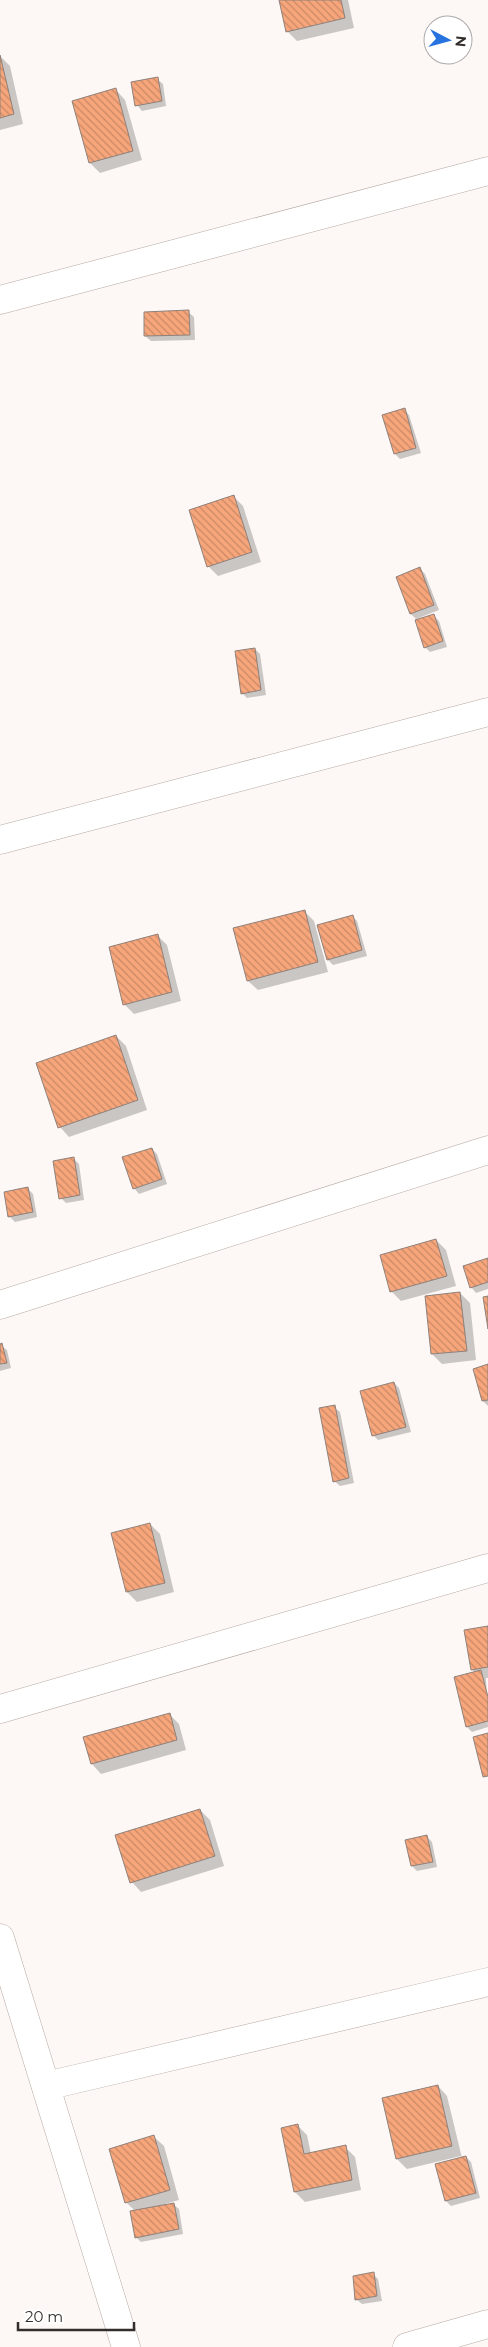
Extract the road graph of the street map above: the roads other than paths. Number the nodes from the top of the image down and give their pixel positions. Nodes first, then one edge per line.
1 (488, 171) edge
2 (0, 300) edge
3 (488, 712) edge
4 (0, 840) edge
5 (488, 1150) edge
6 (0, 1305) edge
7 (488, 1568) edge
8 (0, 1709) edge
9 (2, 1953) edge
10 (488, 1982) edge
11 (46, 2086) junction
12 (488, 2324) edge
13 (126, 2347) edge
14 (407, 2347) edge

1 - 2 street
3 - 4 street
5 - 6 street
7 - 8 street
9 - 11 street
10 - 11 street
11 - 13 street
12 - 14 street

